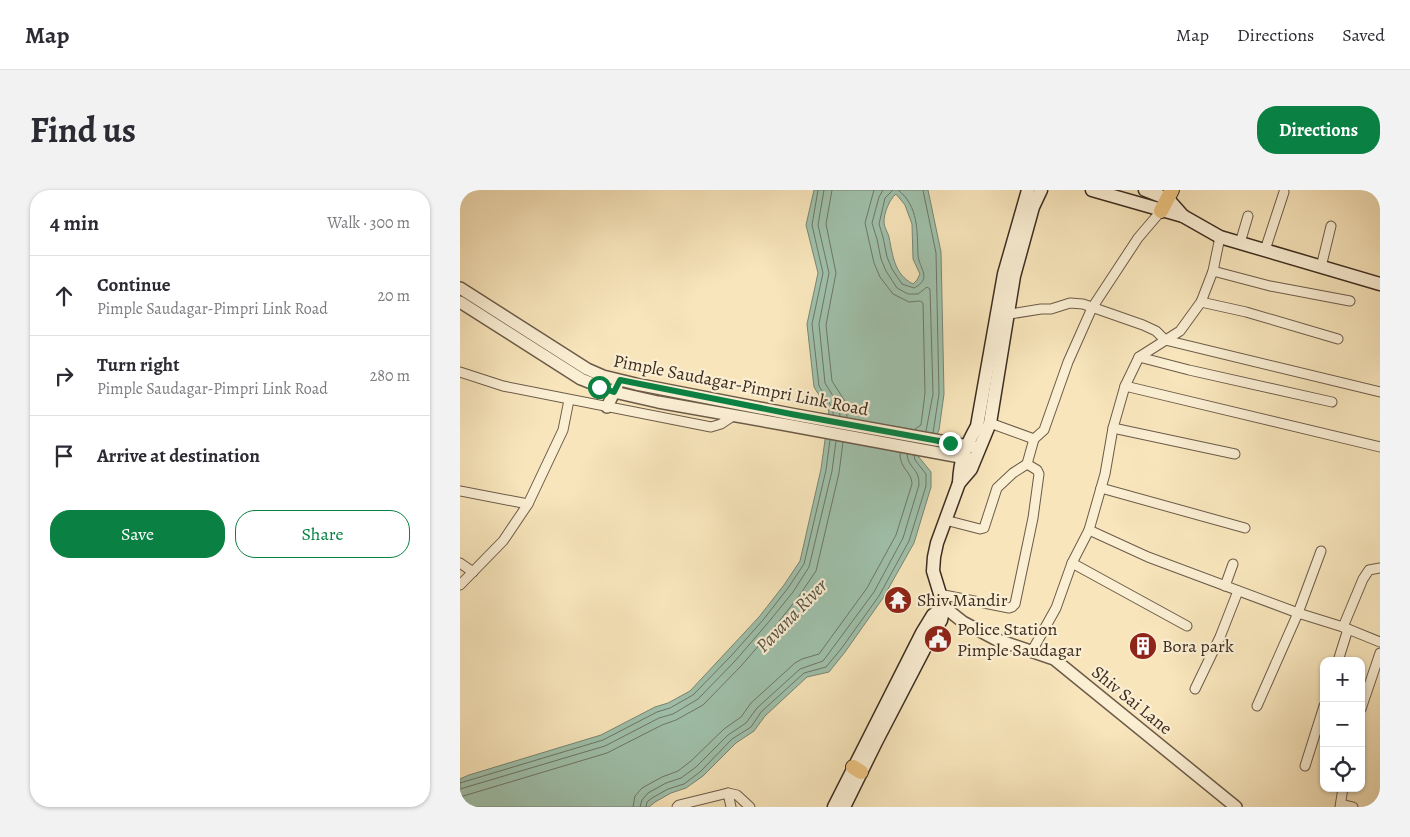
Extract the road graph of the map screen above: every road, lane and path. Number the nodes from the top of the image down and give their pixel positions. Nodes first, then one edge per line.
1 (1028, 190) edge
2 (1041, 190) edge
3 (1092, 190) edge
4 (1145, 190) edge
5 (1284, 192) dead end
6 (1167, 200) edge
7 (1248, 216) dead end
8 (1331, 226) dead end
9 (1220, 237) junction
10 (1240, 243) junction
11 (1265, 250) junction
12 (1321, 266) junction
13 (1213, 272) junction
14 (1380, 284) edge
15 (460, 288) edge
16 (1350, 301) dead end
17 (460, 302) edge
18 (1201, 302) junction
19 (1092, 308) junction
20 (1003, 315) junction
21 (1338, 339) dead end
22 (1165, 340) junction
23 (1139, 357) junction
24 (460, 372) edge
25 (620, 380) junction
26 (1124, 386) junction
27 (614, 392) junction
28 (1380, 392) edge
29 (569, 400) junction
30 (1332, 402) dead end
31 (607, 407) junction
32 (733, 416) junction
33 (789, 419) junction
34 (990, 423) junction
35 (1114, 428) junction
36 (1034, 439) junction
37 (1380, 447) edge
38 (971, 453) junction
39 (1234, 454) dead end
40 (1026, 464) junction
41 (1101, 488) junction
42 (460, 491) edge
43 (528, 504) junction
44 (945, 520) junction
45 (1245, 528) dead end
46 (1089, 530) junction
47 (1321, 551) dead end
48 (1072, 563) junction
49 (460, 564) edge
50 (1233, 564) dead end
51 (1380, 568) edge
52 (473, 572) junction
53 (460, 585) edge
54 (1225, 586) junction
55 (1238, 591) junction
56 (939, 594) junction
57 (944, 607) junction
58 (1298, 613) junction
59 (1187, 626) dead end
60 (1346, 628) junction
61 (1380, 642) edge
62 (1032, 651) junction
63 (1380, 653) edge
64 (1339, 657) edge
65 (1195, 689) dead end
66 (1363, 702) edge
67 (1257, 706) dead end
68 (1320, 719) edge
69 (1305, 766) dead end
70 (857, 769) junction
71 (1342, 792) edge
72 (728, 793) junction
73 (1340, 806) edge
74 (677, 807) edge
75 (731, 807) edge
76 (750, 807) edge
77 (834, 807) edge
78 (844, 807) edge
79 (1236, 807) edge
80 (1353, 807) edge

1 - 20 main road
2 - 20 main road
3 - 6 main road
4 - 6 main road
5 - 11 street
6 - 9 main road
6 - 19 street
7 - 10 street
8 - 12 street
9 - 10 main road
9 - 13 street
10 - 11 main road
11 - 12 main road
12 - 14 main road
13 - 16 street
13 - 18 street
15 - 25 street, Pimple Saudagar-Pimpri Link Road
17 - 27 street, Pimple Saudagar-Pimpri Link Road
18 - 21 street
18 - 22 street
19 - 20 street
19 - 22 street
19 - 36 street
20 - 34 main road
20 - 38 main road
22 - 23 street
22 - 28 street
23 - 26 street
23 - 30 street
24 - 29 street
25 - 27 street
25 - 33 street, Pimple Saudagar-Pimpri Link Road
26 - 35 street
26 - 37 street
27 - 31 street
27 - 32 street, Pimple Saudagar-Pimpri Link Road
29 - 31 street
29 - 43 street
31 - 32 street
32 - 33 street, Pimple Saudagar-Pimpri Link Road
33 - 38 street, Pimple Saudagar-Pimpri Link Road
34 - 36 street
34 - 38 main road
35 - 39 street
35 - 41 street
36 - 40 street
38 - 44 main road
40 - 44 street
40 - 56 street
41 - 45 street
41 - 46 street
42 - 43 street
43 - 52 street
44 - 56 main road
46 - 48 street
46 - 54 street
47 - 58 street
48 - 59 street
48 - 62 street
49 - 52 street
50 - 54 street
51 - 60 street
52 - 53 street
54 - 55 street
55 - 58 street
55 - 65 street
56 - 57 main road
57 - 62 street, Shiv Sai Lane
57 - 70 main road
58 - 60 street
58 - 67 street
60 - 61 street
60 - 64 street
62 - 79 street, Shiv Sai Lane
63 - 66 street
68 - 69 street
70 - 77 main road
70 - 78 main road
71 - 73 street
72 - 74 street
72 - 75 street
72 - 76 street
73 - 80 street

